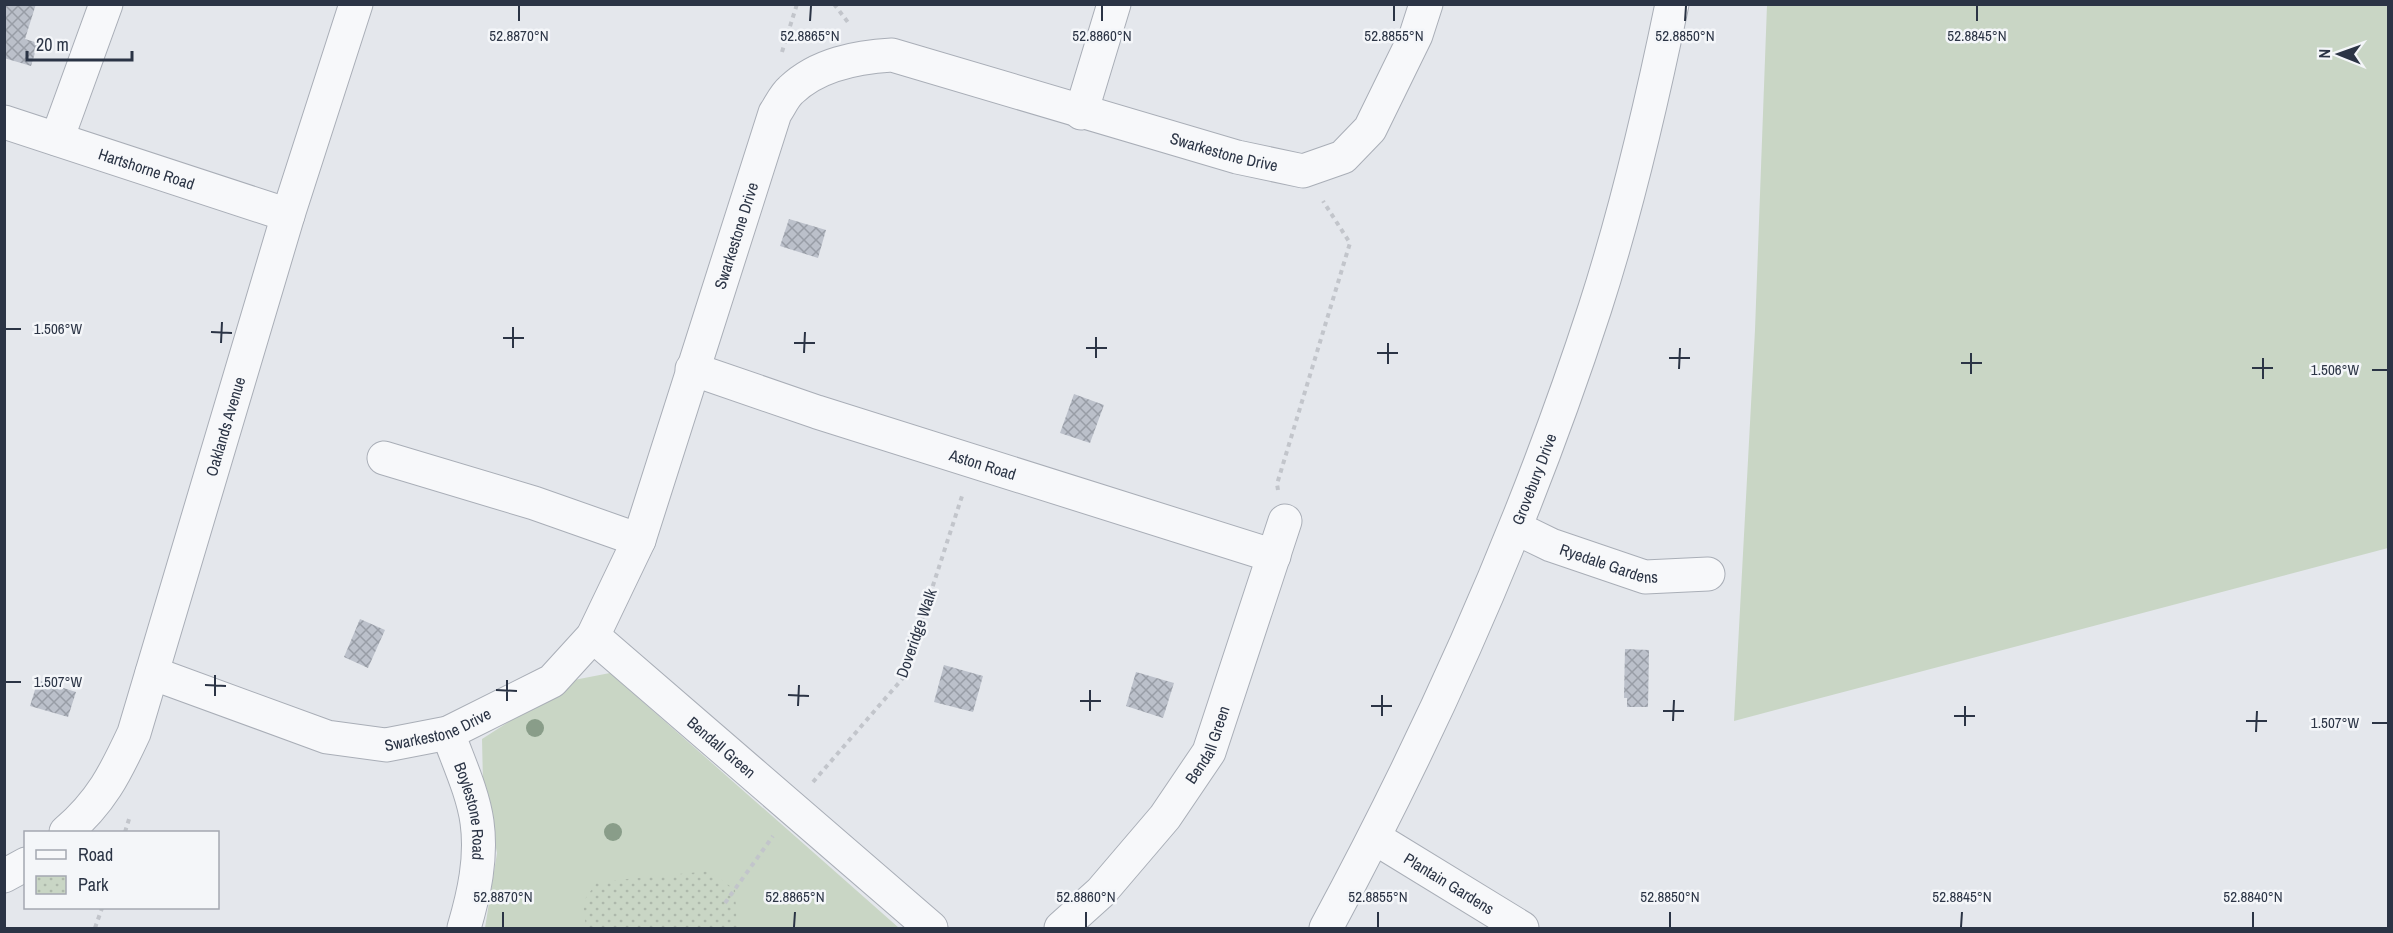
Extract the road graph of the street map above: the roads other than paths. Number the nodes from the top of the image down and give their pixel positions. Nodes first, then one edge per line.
1 (106, 4) edge
2 (356, 4) edge
3 (1114, 4) edge
4 (1426, 4) edge
5 (1672, 4) edge
6 (1081, 113) junction
7 (4, 122) edge
8 (57, 139) junction
9 (288, 215) junction
10 (692, 369) junction
11 (384, 458) dead end
12 (1285, 521) road end
13 (1515, 528) junction
14 (639, 540) junction
15 (1274, 556) junction
16 (1708, 574) dead end
17 (593, 636) junction
18 (152, 673) junction
19 (448, 733) junction
20 (67, 831) edge
21 (1375, 838) junction
22 (24, 865) edge
23 (4, 876) edge
24 (464, 928) edge
25 (931, 928) edge
26 (1061, 928) edge
27 (1326, 928) edge
28 (1522, 928) edge

1 - 8 street
2 - 9 street, Oaklands Avenue
3 - 6 street
4 - 6 street, Swarkestone Drive
5 - 13 street, Grovebury Drive
6 - 10 street, Swarkestone Drive
7 - 8 street, Hartshorne Road
8 - 9 street, Hartshorne Road
9 - 18 street, Oaklands Avenue
10 - 14 street, Swarkestone Drive
10 - 15 street, Aston Road
11 - 14 street
12 - 15 street, Bendall Green
13 - 16 street, Ryedale Gardens
13 - 21 street, Grovebury Drive
14 - 17 street, Swarkestone Drive
15 - 26 street, Bendall Green
17 - 19 street, Swarkestone Drive
17 - 25 street, Bendall Green
18 - 19 street, Swarkestone Drive
18 - 20 street, Oaklands Avenue
19 - 24 street, Boylestone Road
21 - 27 street, Grovebury Drive
21 - 28 street, Plantain Gardens
22 - 23 street

